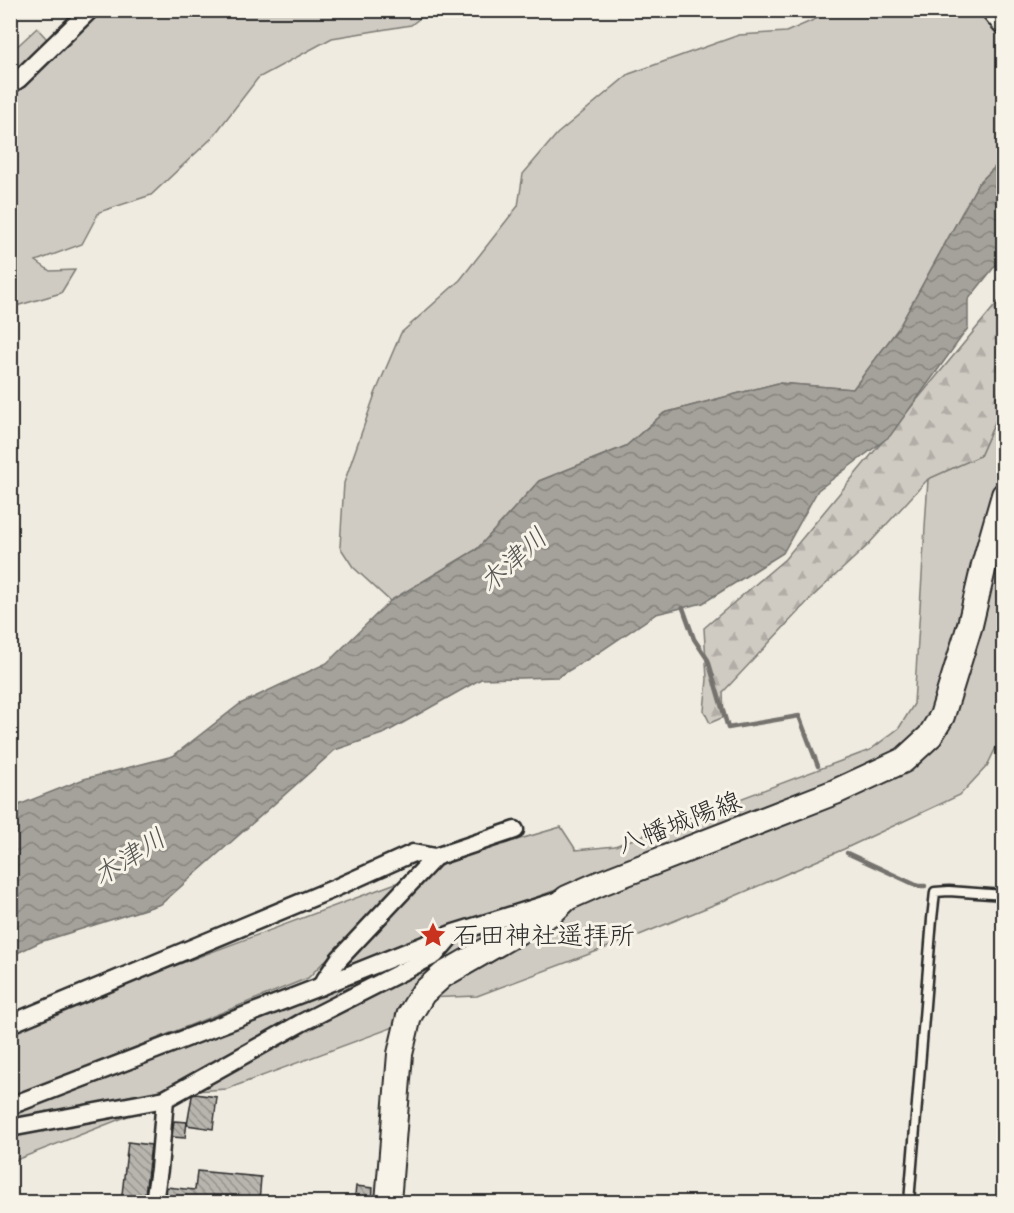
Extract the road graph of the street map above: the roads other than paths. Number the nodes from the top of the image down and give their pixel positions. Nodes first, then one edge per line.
1 (90, 10) edge
2 (994, 10) edge
3 (1004, 22) edge
4 (10, 85) edge
5 (1004, 495) edge
6 (515, 830) dead end
7 (435, 857) junction
8 (1004, 895) edge
9 (567, 898) junction
10 (454, 933) junction
11 (319, 987) junction
12 (10, 1024) edge
13 (165, 1099) junction
14 (10, 1106) edge
15 (10, 1128) edge
16 (154, 1203) edge
17 (388, 1203) edge
18 (909, 1203) edge

1 - 4 street
2 - 3 main road
5 - 9 main road, 八幡城陽線
6 - 7 street
7 - 11 street
7 - 12 street
8 - 18 lane
9 - 10 street
9 - 17 main road, 八幡城陽線
10 - 11 street
10 - 13 street
11 - 14 street
13 - 15 street
13 - 16 street

